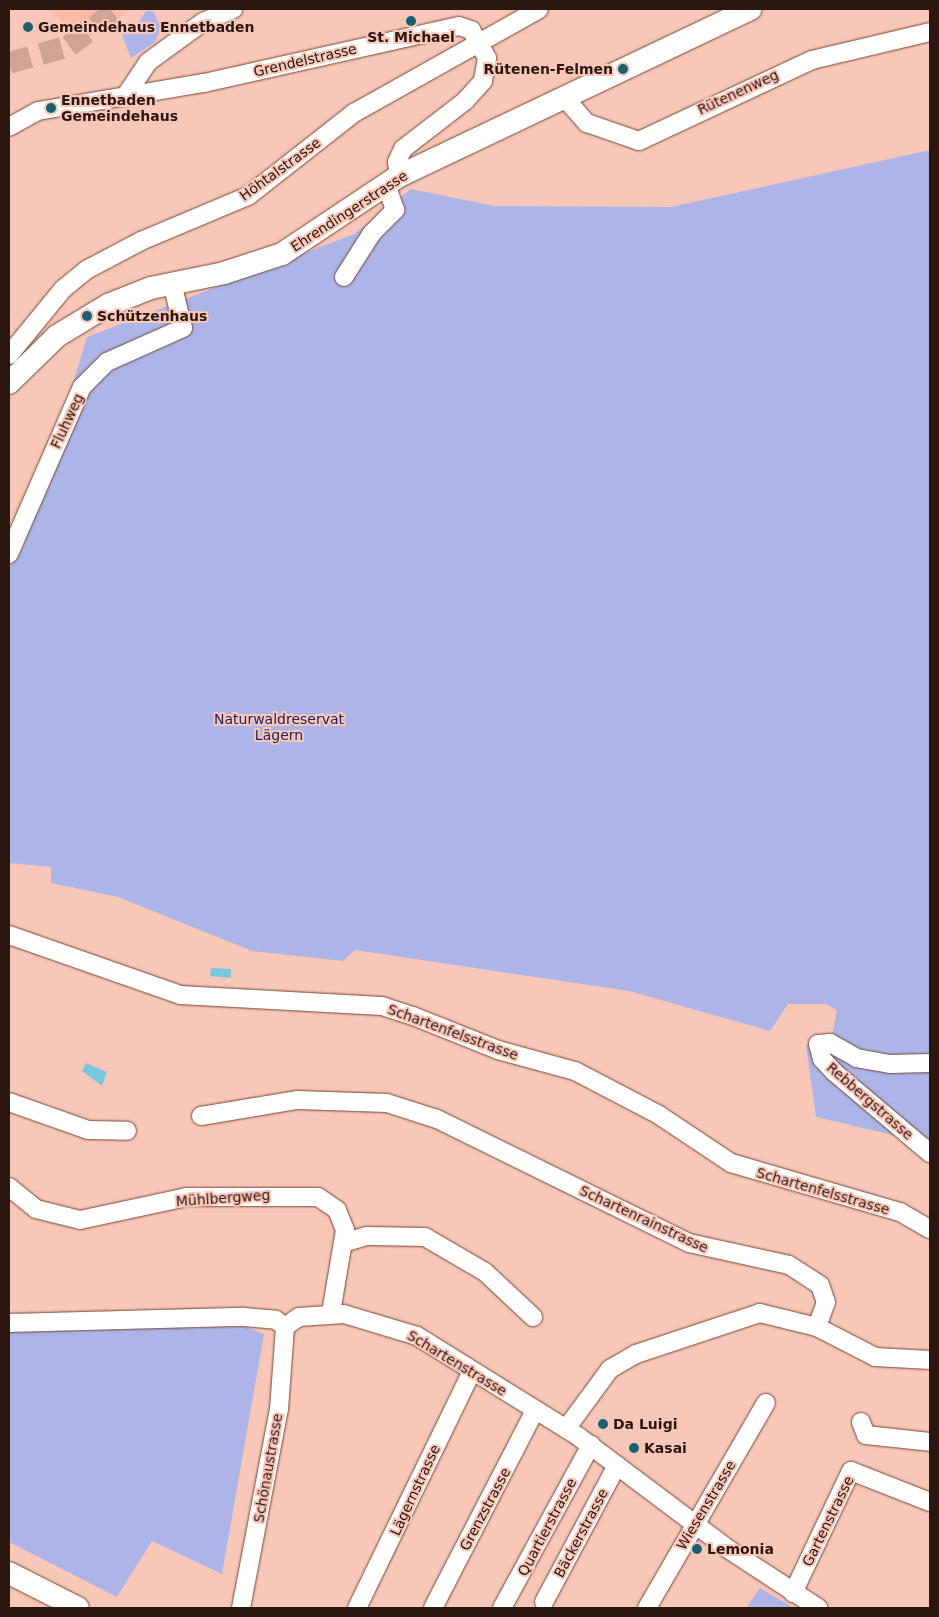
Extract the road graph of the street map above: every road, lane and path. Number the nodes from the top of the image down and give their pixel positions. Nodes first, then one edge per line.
1 (233, 9) edge
2 (539, 9) edge
3 (750, 9) edge
4 (728, 14) edge
5 (930, 32) edge
6 (480, 39) junction
7 (126, 95) junction
8 (564, 97) junction
9 (16, 115) edge
10 (9, 127) edge
11 (393, 180) junction
12 (344, 277) dead end
13 (172, 283) junction
14 (9, 355) edge
15 (9, 383) edge
16 (9, 554) edge
17 (9, 935) edge
18 (930, 1063) edge
19 (9, 1102) edge
20 (201, 1116) dead end
21 (127, 1131) dead end
22 (930, 1153) edge
23 (9, 1187) edge
24 (930, 1229) edge
25 (346, 1242) junction
26 (331, 1313) junction
27 (534, 1317) dead end
28 (9, 1322) edge
29 (285, 1326) junction
30 (817, 1326) junction
31 (930, 1360) edge
32 (472, 1371) junction
33 (766, 1403) dead end
34 (535, 1410) junction
35 (861, 1422) dead end
36 (566, 1429) junction
37 (930, 1442) edge
38 (591, 1445) junction
39 (617, 1465) junction
40 (930, 1502) edge
41 (694, 1522) junction
42 (9, 1573) edge
43 (793, 1593) junction
44 (544, 1602) dead end
45 (78, 1608) edge
46 (241, 1608) edge
47 (357, 1608) edge
48 (433, 1608) edge
49 (502, 1608) edge
50 (647, 1608) edge
51 (818, 1608) edge

1 - 7 street
2 - 6 street, Höhtalstrasse
3 - 4 main road, Ehrendingerstrasse
4 - 8 main road, Ehrendingerstrasse
5 - 8 street, Rütenenweg
6 - 7 street, Grendelstrasse
6 - 11 street
6 - 14 street, Höhtalstrasse
7 - 9 street, Grendelstrasse
8 - 11 main road, Ehrendingerstrasse
9 - 10 street
11 - 12 street
11 - 13 main road, Ehrendingerstrasse
13 - 15 main road, Ehrendingerstrasse
13 - 16 street, Fluhweg
17 - 24 street, Schartenfelsstrasse
18 - 22 street, Rebbergstrasse
19 - 21 street
20 - 30 street, Schartenrainstrasse
23 - 25 street, Mühlbergweg
25 - 26 street, Mühlbergweg
25 - 27 street
26 - 29 street, Schartenstrasse
26 - 32 street, Schartenstrasse
28 - 29 street
29 - 46 street, Schönaustrasse
30 - 31 street
30 - 36 street
32 - 34 street, Schartenstrasse
32 - 47 street, Lägernstrasse
33 - 41 street, Wiesenstrasse
34 - 36 street, Schartenstrasse
34 - 48 street, Grenzstrasse
35 - 37 street
36 - 38 street, Schartenstrasse
38 - 39 street, Schartenstrasse
38 - 49 street, Quartierstrasse
39 - 41 street, Schartenstrasse
39 - 44 street, Bäckerstrasse
40 - 43 street, Gartenstrasse
41 - 43 street, Schartenstrasse
41 - 50 street, Wiesenstrasse
42 - 45 main road
43 - 51 street, Schartenstrasse

